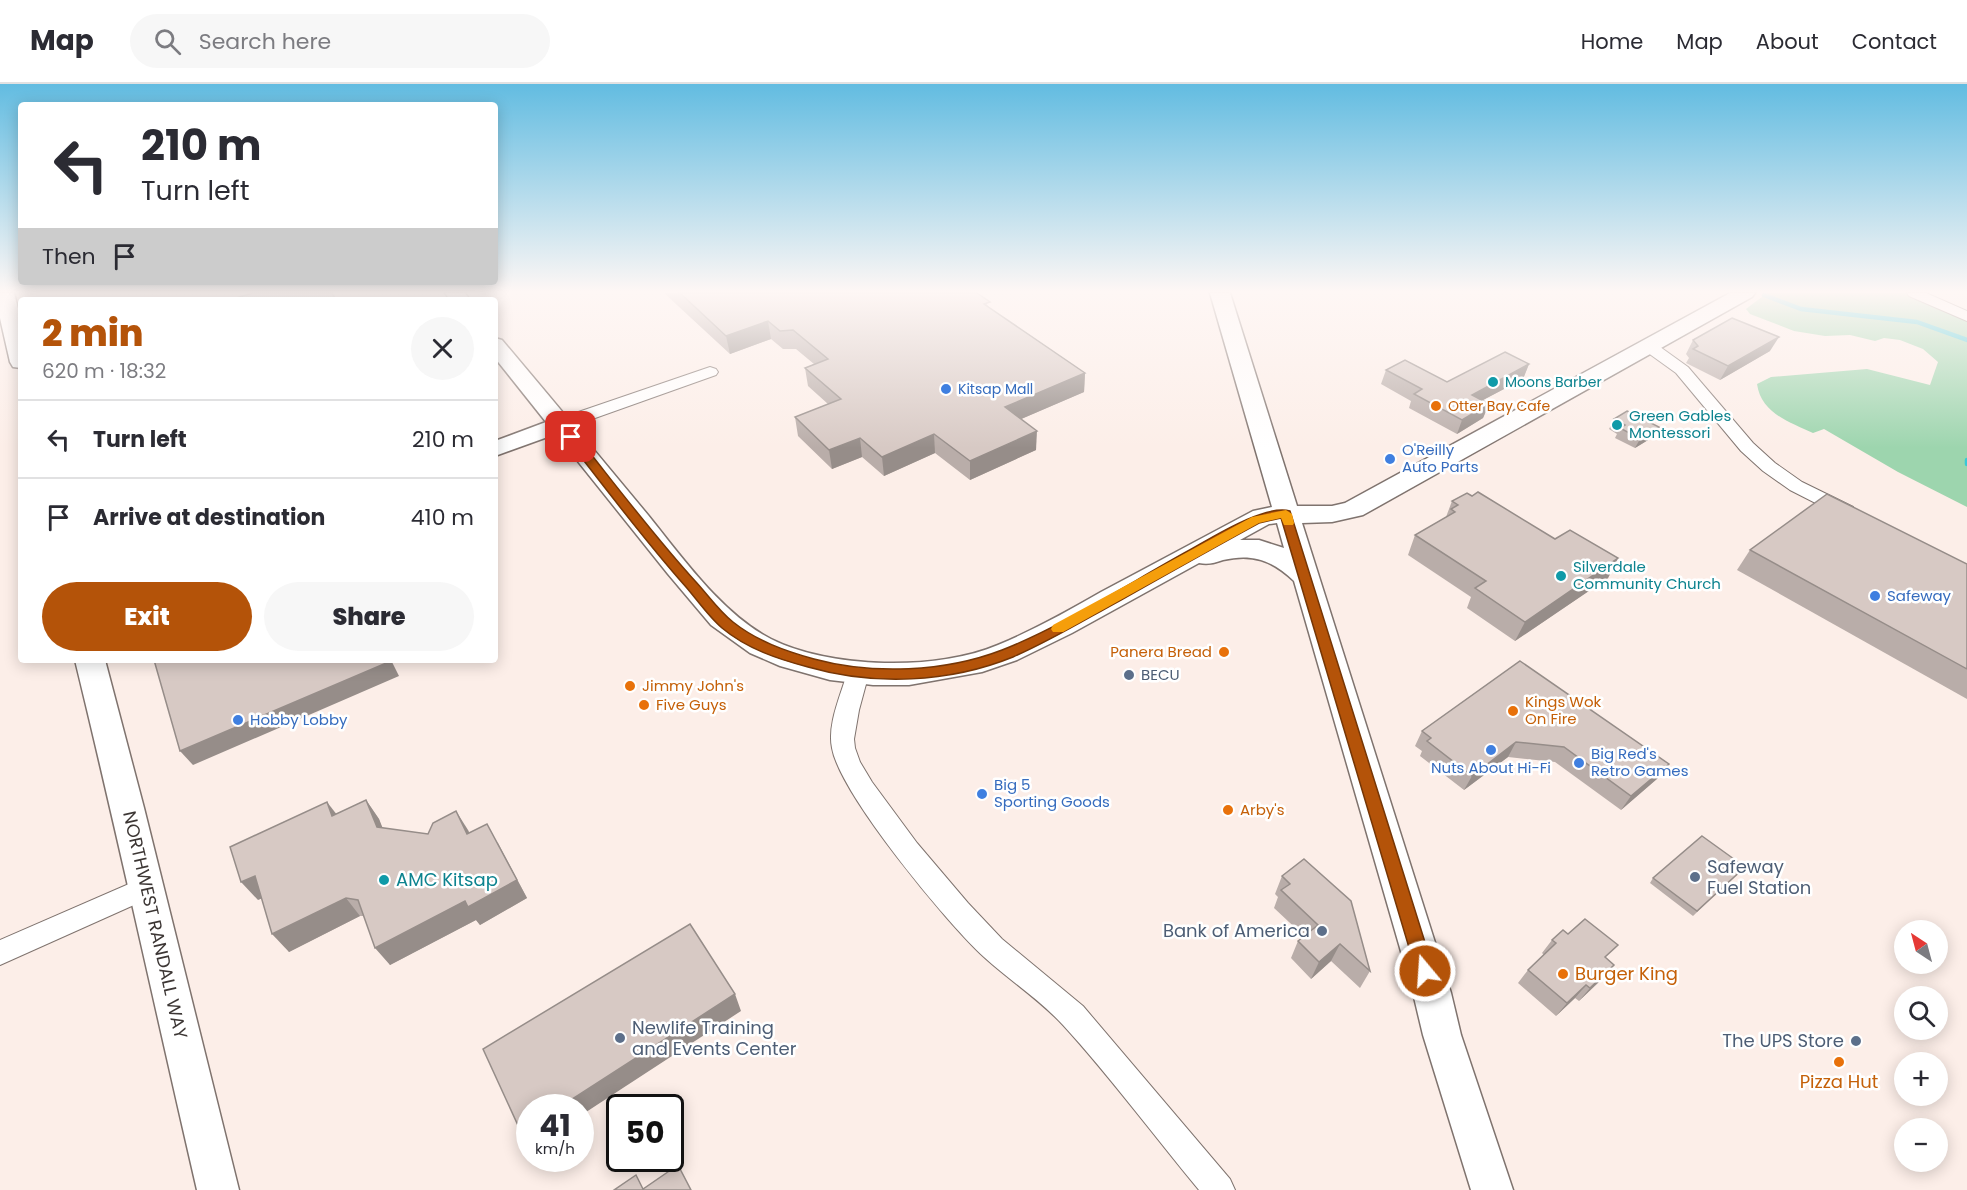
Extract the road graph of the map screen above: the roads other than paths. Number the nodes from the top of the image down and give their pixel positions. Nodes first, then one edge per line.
1 (1235, 345) edge
2 (1654, 345) edge
3 (1650, 347) junction
4 (498, 348) edge
5 (710, 372) dead end
6 (561, 424) junction
7 (498, 448) edge
8 (1286, 514) junction
9 (1860, 519) edge
10 (1159, 573) junction
11 (1304, 575) junction
12 (91, 663) edge
13 (858, 673) junction
14 (145, 888) junction
15 (0, 953) edge
16 (218, 1190) edge
17 (1219, 1190) edge
18 (1492, 1190) edge

1 - 8 main road
2 - 3 main road
3 - 8 main road
3 - 9 street
4 - 6 main road
5 - 6 street
6 - 7 main road
6 - 13 main road
8 - 10 main road
8 - 11 main road
10 - 11 main road
10 - 13 main road
11 - 18 main road
12 - 14 main road, NORTHWEST RANDALL WAY
13 - 17 street
14 - 15 street
14 - 16 main road, NORTHWEST RANDALL WAY

